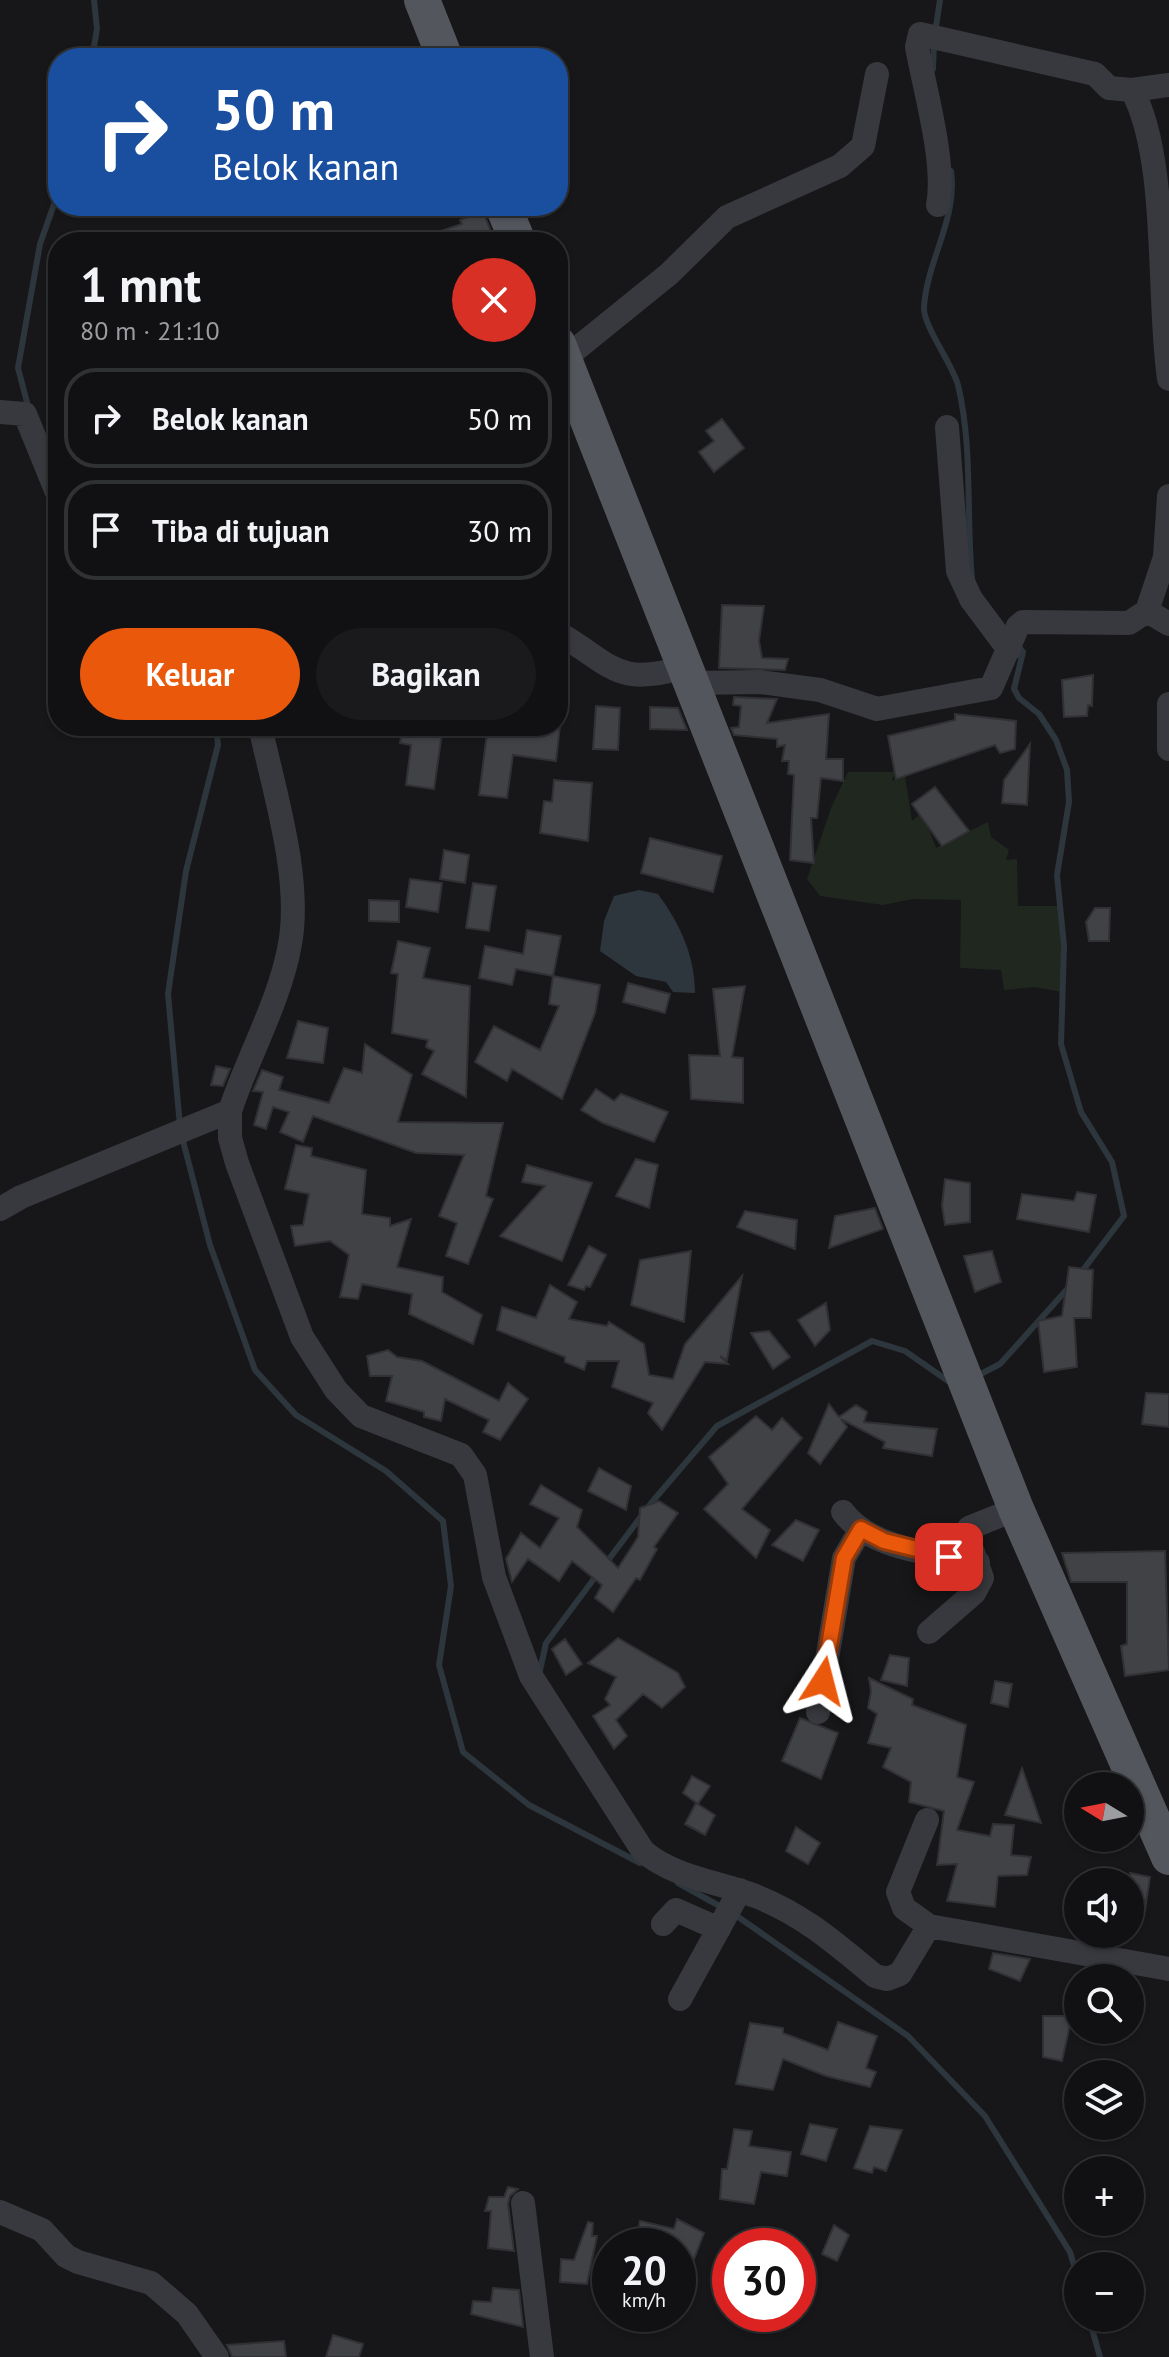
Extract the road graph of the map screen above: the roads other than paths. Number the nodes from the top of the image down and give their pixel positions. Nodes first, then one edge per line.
1 (422, 0) edge
2 (441, 48) edge
3 (877, 74) dead end
4 (1169, 85) edge
5 (1132, 90) junction
6 (938, 205) dead end
7 (568, 347) edge
8 (568, 370) edge
9 (1169, 379) edge
10 (0, 412) edge
11 (947, 427) dead end
12 (48, 470) edge
13 (1169, 496) edge
14 (1147, 611) junction
15 (1169, 624) edge
16 (568, 639) edge
17 (1012, 640) junction
18 (689, 675) junction
19 (1169, 704) edge
20 (262, 736) edge
21 (1169, 749) edge
22 (230, 1111) junction
23 (0, 1209) edge
24 (1016, 1509) junction
25 (843, 1512) dead end
26 (861, 1529) junction
27 (978, 1562) junction
28 (929, 1632) dead end
29 (818, 1712) dead end
30 (927, 1820) dead end
31 (1169, 1857) edge
32 (738, 1896) junction
33 (663, 1924) dead end
34 (720, 1926) junction
35 (929, 1926) junction
36 (1169, 1969) edge
37 (680, 1999) dead end
38 (523, 2203) dead end
39 (0, 2212) edge
40 (217, 2357) edge
41 (542, 2357) edge

1 - 2 main road
3 - 7 street
4 - 5 street
5 - 6 street
5 - 9 street
8 - 18 main road
10 - 12 street
11 - 17 street
13 - 14 street
14 - 15 street
14 - 17 street
16 - 18 street
17 - 18 street
18 - 24 main road
19 - 21 street
20 - 22 street
22 - 23 street
22 - 32 street
24 - 27 street
24 - 31 main road
25 - 26 street
26 - 27 street
26 - 29 street
27 - 28 street
30 - 35 street
32 - 34 street
32 - 35 street
33 - 34 street
34 - 37 street
35 - 36 street
38 - 41 street
39 - 40 street

